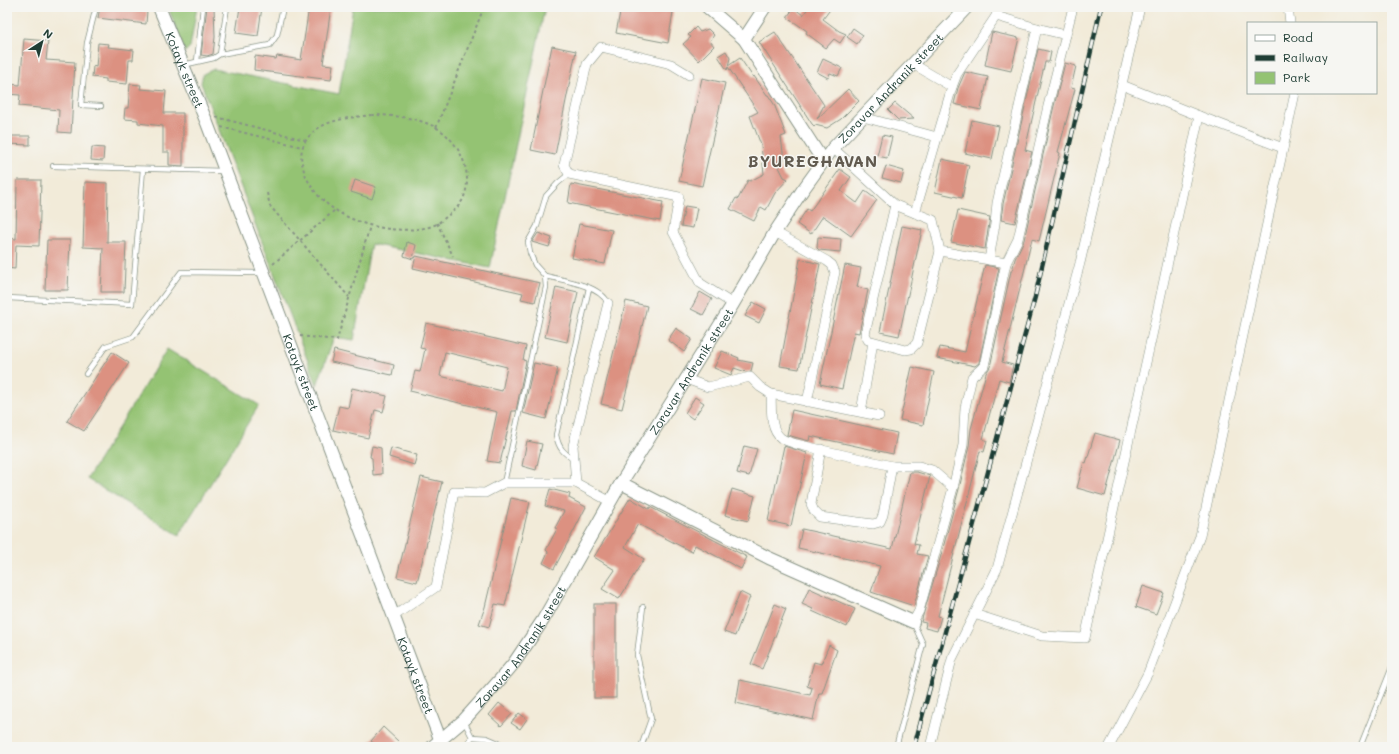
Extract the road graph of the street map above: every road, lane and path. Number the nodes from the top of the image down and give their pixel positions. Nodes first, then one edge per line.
1 (96, 7) edge
2 (159, 7) edge
3 (202, 7) edge
4 (227, 7) edge
5 (283, 7) edge
6 (484, 7) edge
7 (707, 7) edge
8 (765, 7) edge
9 (966, 7) edge
10 (999, 7) edge
11 (1073, 7) edge
12 (1140, 7) edge
13 (1288, 7) edge
14 (996, 16) junction
15 (1290, 22) edge
16 (1037, 28) junction
17 (1066, 35) junction
18 (744, 39) junction
19 (220, 54) junction
20 (197, 61) junction
21 (913, 64) junction
22 (182, 66) junction
23 (688, 75) dead end
24 (1122, 85) junction
25 (952, 87) junction
26 (1295, 94) edge
27 (101, 106) dead end
28 (1198, 116) junction
29 (863, 117) junction
30 (205, 118) junction
31 (436, 128) junction
32 (937, 137) junction
33 (306, 140) junction
34 (302, 147) junction
35 (833, 148) junction
36 (1283, 148) junction
37 (823, 161) junction
38 (53, 166) dead end
39 (143, 169) junction
40 (225, 171) junction
41 (569, 174) junction
42 (268, 193) dead end
43 (895, 205) junction
44 (335, 210) junction
45 (915, 213) junction
46 (437, 223) junction
47 (370, 226) junction
48 (775, 232) junction
49 (301, 240) junction
50 (940, 252) junction
51 (453, 256) dead end
52 (989, 260) junction
53 (1006, 263) junction
54 (264, 273) junction
55 (545, 276) junction
56 (589, 288) junction
57 (349, 296) junction
58 (7, 298) edge
59 (608, 303) joint
60 (733, 304) junction
61 (287, 335) junction
62 (873, 342) junction
63 (86, 374) dead end
64 (686, 379) junction
65 (771, 394) junction
66 (808, 402) junction
67 (861, 412) junction
68 (879, 416) dead end
69 (821, 449) junction
70 (574, 460) junction
71 (892, 466) junction
72 (504, 483) junction
73 (576, 483) junction
74 (622, 483) junction
75 (953, 488) junction
76 (610, 502) junction
77 (643, 607) dead end
78 (974, 614) junction
79 (394, 616) junction
80 (913, 622) junction
81 (1392, 667) edge
82 (464, 720) junction
83 (472, 737) junction
84 (436, 743) edge
85 (465, 747) edge
86 (508, 747) edge
87 (640, 747) edge
88 (896, 747) edge
89 (930, 747) edge
90 (1109, 747) edge
91 (1360, 747) edge

1 - 27 lane
2 - 22 street, Kotayk street
3 - 20 lane
4 - 19 lane
5 - 19 lane
6 - 31 path
7 - 18 street
8 - 18 street
9 - 21 street, Zoravar Andranik street
10 - 14 street
11 - 17 street
12 - 24 street
13 - 15 street
14 - 16 street
14 - 25 street
16 - 17 street
16 - 52 street
17 - 53 street
18 - 37 street
19 - 20 lane
20 - 22 lane
21 - 25 street
21 - 29 street, Zoravar Andranik street
22 - 30 street, Kotayk street
23 - 41 street
24 - 28 street
24 - 78 street
25 - 32 street
26 - 36 street
28 - 36 street
28 - 78 street
29 - 32 street
29 - 35 street, Zoravar Andranik street
30 - 33 path
30 - 34 path
30 - 40 street, Kotayk street
31 - 33 path
31 - 46 path
32 - 45 street
33 - 34 path
34 - 44 path
35 - 37 street, Zoravar Andranik street
35 - 43 street
36 - 90 street
37 - 48 street, Zoravar Andranik street
38 - 39 lane
39 - 40 lane
39 - 58 lane
40 - 54 street, Kotayk street
41 - 55 lane
41 - 60 street
42 - 49 path
43 - 45 street
43 - 62 street
44 - 47 path
44 - 49 path
45 - 50 street
46 - 47 path
46 - 51 path
47 - 57 path
48 - 60 street, Zoravar Andranik street
48 - 66 street
49 - 54 path
49 - 57 path
50 - 52 street
50 - 62 street
52 - 53 street
53 - 75 street
54 - 61 street, Kotayk street
54 - 63 lane
55 - 56 lane
55 - 72 lane
56 - 59 lane
56 - 70 lane
57 - 61 path
59 - 70 street
60 - 64 street, Zoravar Andranik street
61 - 79 street, Kotayk street
62 - 67 street
64 - 65 street
64 - 74 street, Zoravar Andranik street
65 - 66 street
65 - 69 street
66 - 67 street
67 - 68 street
69 - 71 street
69 - 71 street
70 - 73 street
71 - 75 street
72 - 73 street
72 - 79 street
73 - 76 street
74 - 76 street, Zoravar Andranik street
74 - 80 street
75 - 80 street
76 - 82 street, Zoravar Andranik street
77 - 87 lane
78 - 89 street
79 - 84 street, Kotayk street
80 - 88 lane
81 - 91 lane
82 - 83 lane
82 - 84 street, Zoravar Andranik street
83 - 85 lane
83 - 86 lane

